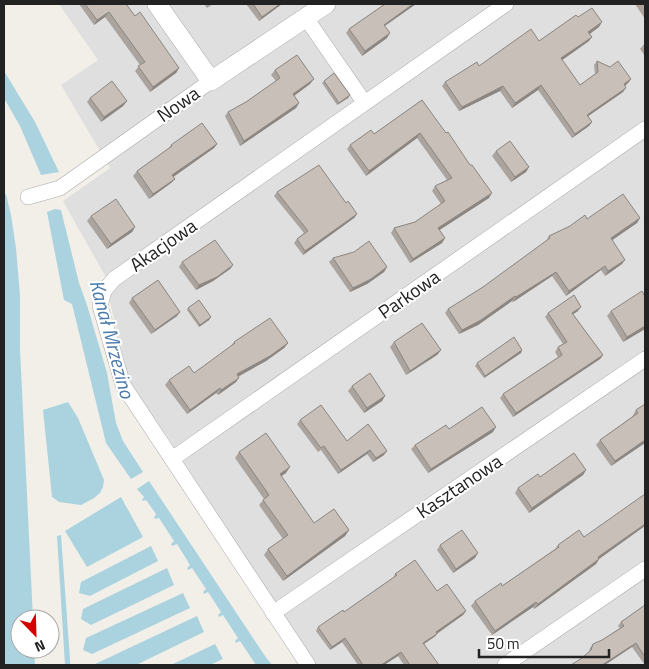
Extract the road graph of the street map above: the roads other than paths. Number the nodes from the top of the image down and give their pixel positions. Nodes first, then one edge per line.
1 (157, 4) edge
2 (326, 4) edge
3 (506, 4) edge
4 (306, 18) junction
5 (211, 81) junction
6 (364, 102) junction
7 (645, 129) edge
8 (28, 197) dead end
9 (645, 359) edge
10 (172, 459) junction
11 (645, 569) edge
12 (273, 613) junction
13 (308, 665) edge
14 (505, 665) edge

1 - 5 street
2 - 4 street, Nowa
3 - 6 street, Akacjowa
4 - 5 street, Nowa
4 - 6 street
5 - 8 street, Nowa
6 - 10 street, Akacjowa
7 - 10 street, Parkowa
9 - 12 street, Kasztanowa
10 - 12 street, Akacjowa
11 - 14 street
12 - 13 street, Akacjowa

